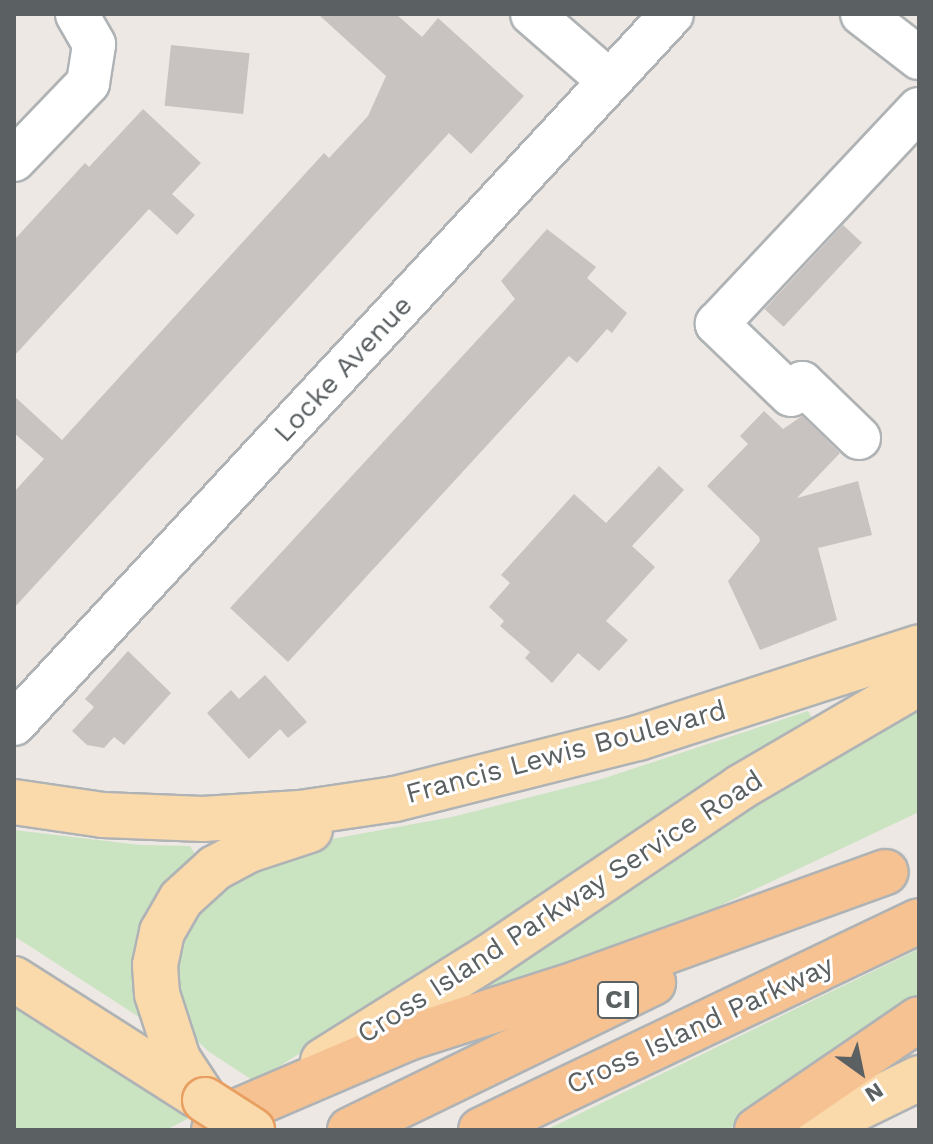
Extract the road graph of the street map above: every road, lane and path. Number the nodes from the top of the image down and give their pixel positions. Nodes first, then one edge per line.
1 (532, 14) edge
2 (672, 14) edge
3 (862, 14) edge
4 (85, 29) edge
5 (919, 58) edge
6 (609, 81) junction
7 (919, 109) edge
8 (14, 160) edge
9 (859, 438) dead end
10 (919, 647) edge
11 (919, 683) edge
12 (14, 724) edge
13 (492, 777) junction
14 (14, 802) edge
15 (903, 864) edge
16 (919, 921) edge
17 (14, 979) edge
18 (919, 1019) edge
19 (919, 1078) edge
20 (221, 1121) edge
21 (350, 1130) edge
22 (481, 1130) edge
23 (757, 1130) edge
24 (813, 1130) edge

1 - 6 street
2 - 6 street, Locke Avenue
3 - 5 street
4 - 8 street
6 - 12 street, Locke Avenue
7 - 9 street
10 - 13 main road, Francis Lewis Boulevard
11 - 20 main road, Cross Island Parkway Service Road
13 - 14 main road, Francis Lewis Boulevard
13 - 20 main road
15 - 20 highway
15 - 21 highway, Cross Island Parkway / CI
16 - 22 highway, Cross Island Parkway / CI
17 - 20 main road
18 - 23 highway
19 - 24 main road

